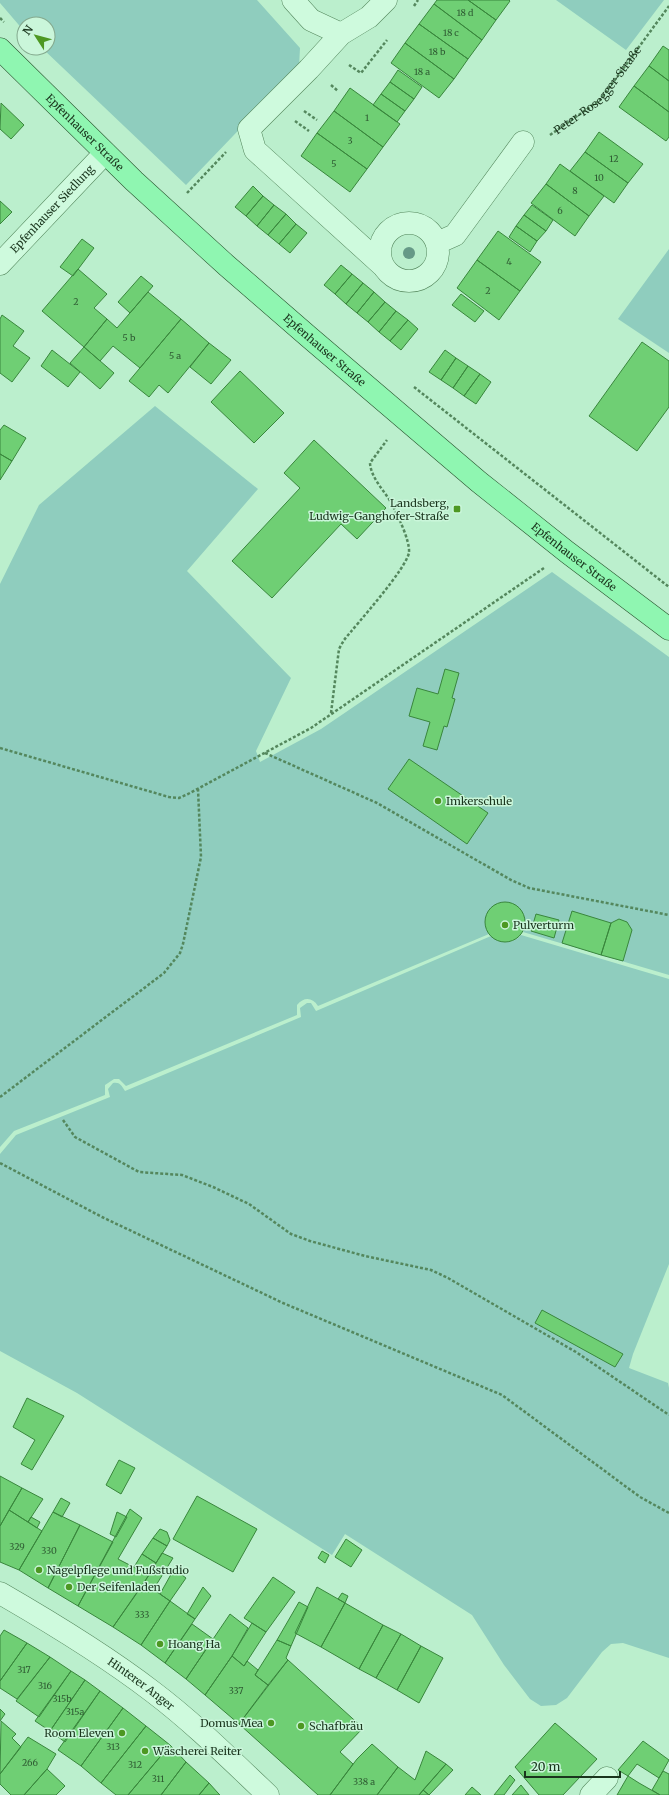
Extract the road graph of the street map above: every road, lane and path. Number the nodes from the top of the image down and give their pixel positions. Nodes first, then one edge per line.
1 (293, 0) edge
2 (386, 0) edge
3 (669, 6) edge
4 (341, 34) junction
5 (0, 50) edge
6 (249, 129) junction
7 (523, 142) joint
8 (105, 153) junction
9 (169, 213) junction
10 (437, 244) junction
11 (0, 264) edge
12 (382, 266) junction
13 (408, 382) dead end
14 (405, 419) junction
15 (568, 552) junction
16 (669, 586) edge
17 (669, 629) edge
18 (331, 714) junction
19 (0, 748) edge
20 (265, 753) junction
21 (198, 789) junction
22 (669, 915) edge
23 (0, 1097) edge
24 (63, 1120) dead end
25 (0, 1163) edge
26 (669, 1415) edge
27 (669, 1512) edge
28 (0, 1593) edge
29 (607, 1778) dead end
30 (268, 1795) edge
31 (591, 1795) edge

1 - 4 street
2 - 4 street
3 - 7 path, Peter-Rosegger-Straße
4 - 6 street
5 - 8 main road, Epfenhauser Straße
6 - 9 path
6 - 12 street
7 - 10 street
8 - 9 main road, Epfenhauser Straße
8 - 11 street, Epfenhauser Siedlung
9 - 14 main road, Epfenhauser Straße
10 - 12 street
10 - 12 street
13 - 16 path
14 - 15 main road, Epfenhauser Straße
14 - 18 path
15 - 17 main road, Epfenhauser Straße
15 - 18 path
18 - 20 path
19 - 21 path
20 - 21 path
20 - 22 path
21 - 23 path
24 - 26 path
25 - 27 path
28 - 30 street, Hinterer Anger
29 - 31 street

